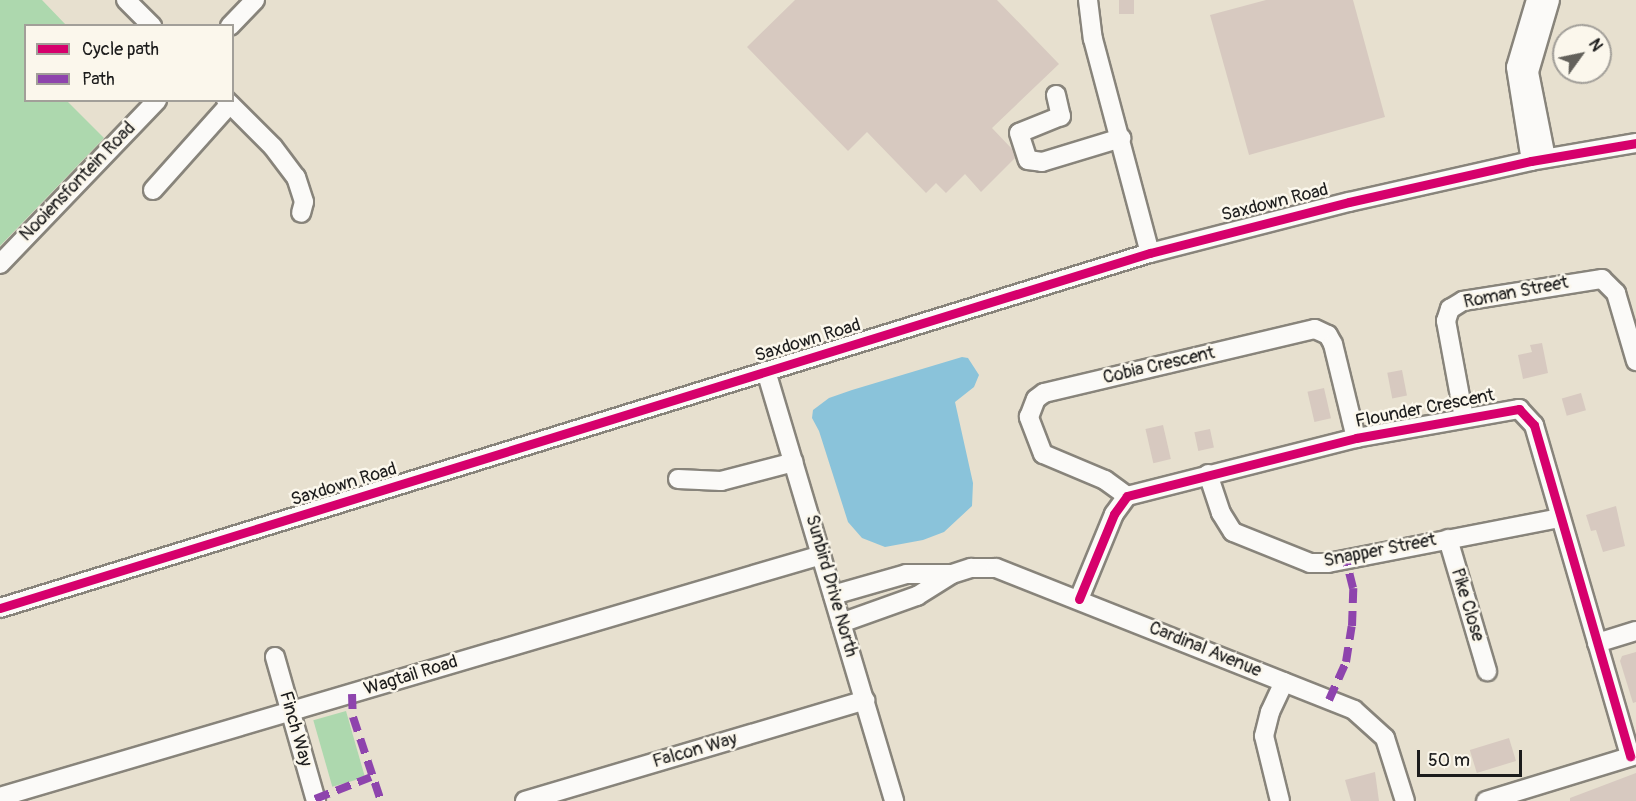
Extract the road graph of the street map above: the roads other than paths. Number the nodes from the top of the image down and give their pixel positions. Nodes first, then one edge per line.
1 (126, 0) edge
2 (255, 0) edge
3 (1088, 0) edge
4 (1536, 0) edge
5 (1550, 0) edge
6 (150, 24) edge
7 (232, 24) edge
8 (1056, 95) dead end
9 (155, 102) edge
10 (228, 102) edge
11 (1122, 138) junction
12 (1636, 143) edge
13 (1538, 160) junction
14 (153, 190) dead end
15 (301, 213) dead end
16 (1150, 253) junction
17 (0, 264) edge
18 (1636, 361) edge
19 (766, 371) junction
20 (1464, 418) junction
21 (1356, 438) junction
22 (794, 462) junction
23 (1208, 474) junction
24 (678, 479) dead end
25 (1127, 496) junction
26 (1560, 518) junction
27 (1448, 539) junction
28 (821, 555) junction
29 (952, 574) junction
30 (834, 595) junction
31 (1078, 599) junction
32 (0, 608) edge
33 (842, 623) junction
34 (1636, 631) edge
35 (1597, 643) junction
36 (275, 657) dead end
37 (1487, 671) dead end
38 (1284, 682) junction
39 (865, 700) junction
40 (290, 712) junction
41 (1633, 755) edge
42 (1529, 795) edge
43 (0, 797) edge
44 (316, 801) edge
45 (525, 801) edge
46 (894, 801) edge
47 (1280, 801) edge
48 (1405, 801) edge
49 (1486, 801) edge

1 - 6 street
2 - 7 street
3 - 11 street
4 - 13 street
5 - 13 street
8 - 11 street
9 - 17 street, Nooiensfontein Road
10 - 14 street
10 - 15 street
11 - 16 street
12 - 13 street, Saxdown Road
13 - 16 street, Saxdown Road
16 - 19 street, Saxdown Road
18 - 20 street, Roman Street
19 - 22 street, Sunbird Drive North
19 - 32 street, Saxdown Road
20 - 21 street, Flounder Crescent
20 - 26 street, Flounder Crescent
21 - 23 street, Flounder Crescent
21 - 25 street, Cobia Crescent
22 - 24 street
22 - 28 street, Sunbird Drive North
23 - 25 street, Flounder Crescent
23 - 27 street, Snapper Street
25 - 31 street
26 - 27 street, Snapper Street
26 - 35 street, Flounder Crescent
27 - 37 street, Pike Close
28 - 30 street, Sunbird Drive North
28 - 40 street, Wagtail Road
29 - 30 street, Cardinal Avenue
29 - 31 street, Cardinal Avenue
29 - 33 street, Cardinal Avenue
30 - 33 street, Sunbird Drive North
31 - 38 street, Cardinal Avenue
33 - 39 street, Sunbird Drive North
34 - 35 street
35 - 41 street, Flounder Crescent
36 - 40 street, Finch Way
38 - 47 street
38 - 48 street, Cardinal Avenue
39 - 45 street, Falcon Way
39 - 46 street, Sunbird Drive North
40 - 43 street, Wagtail Road
40 - 44 street, Finch Way
41 - 42 street
42 - 49 street

